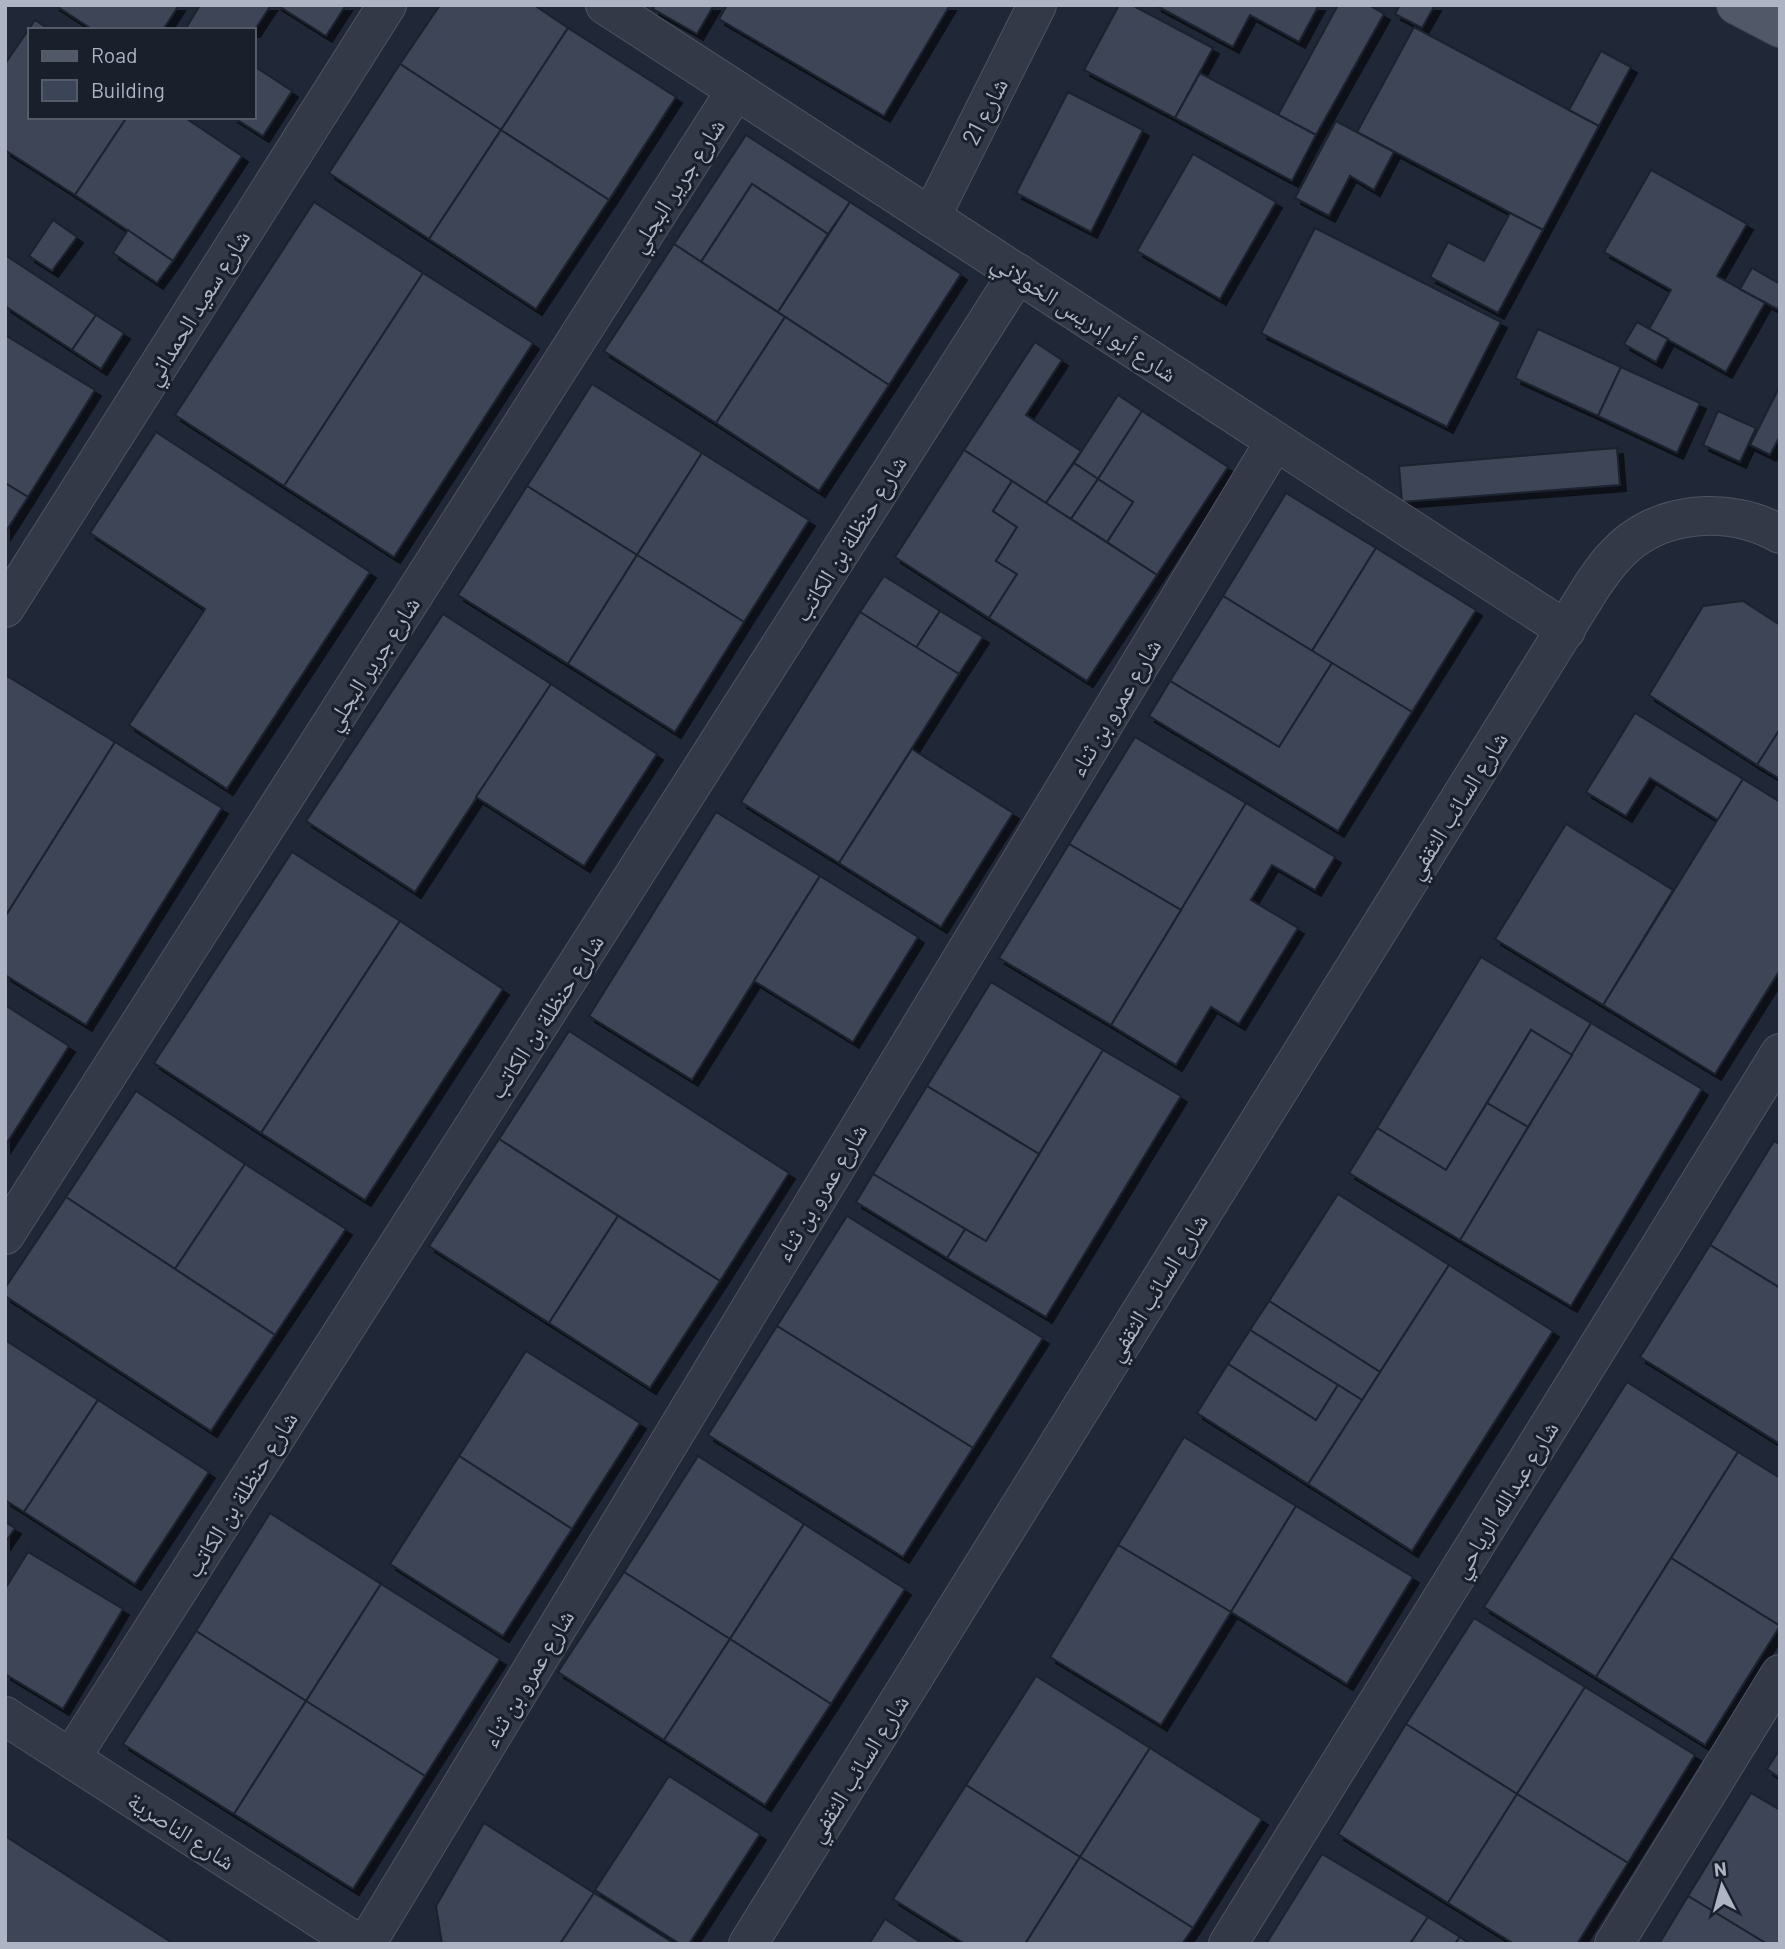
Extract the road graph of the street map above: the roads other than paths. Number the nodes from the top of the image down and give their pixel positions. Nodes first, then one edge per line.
1 (387, 5) edge
2 (605, 5) edge
3 (1037, 5) edge
4 (1736, 5) edge
5 (1780, 28) edge
6 (736, 90) junction
7 (931, 217) junction
8 (1018, 273) junction
9 (1275, 441) junction
10 (1780, 534) edge
11 (5, 608) edge
12 (1566, 629) junction
13 (1780, 1054) edge
14 (5, 1235) edge
15 (1780, 1674) edge
16 (5, 1716) edge
17 (72, 1758) junction
18 (359, 1944) edge
19 (366, 1944) edge
20 (748, 1944) edge
21 (1228, 1944) edge
22 (1614, 1944) edge

1 - 11 street, شارع سعيد الحمداني
2 - 6 street, شارع أبو إدريس الخولاني
3 - 7 street, شارع 21
4 - 5 main road
6 - 7 street, شارع أبو إدريس الخولاني
6 - 14 street, شارع جرير البجلي
7 - 8 street, شارع أبو إدريس الخولاني
8 - 9 street, شارع أبو إدريس الخولاني
8 - 17 street, شارع حنظلة بن الكاتب
9 - 12 street, شارع أبو إدريس الخولاني
9 - 19 street, شارع عمرو بن ثناء
10 - 12 street, شارع السائب الثقفي
12 - 20 street, شارع السائب الثقفي
13 - 21 street, شارع عبدالله الرياحي
15 - 22 street
16 - 17 street, شارع الناصرية
17 - 18 street, شارع الناصرية

